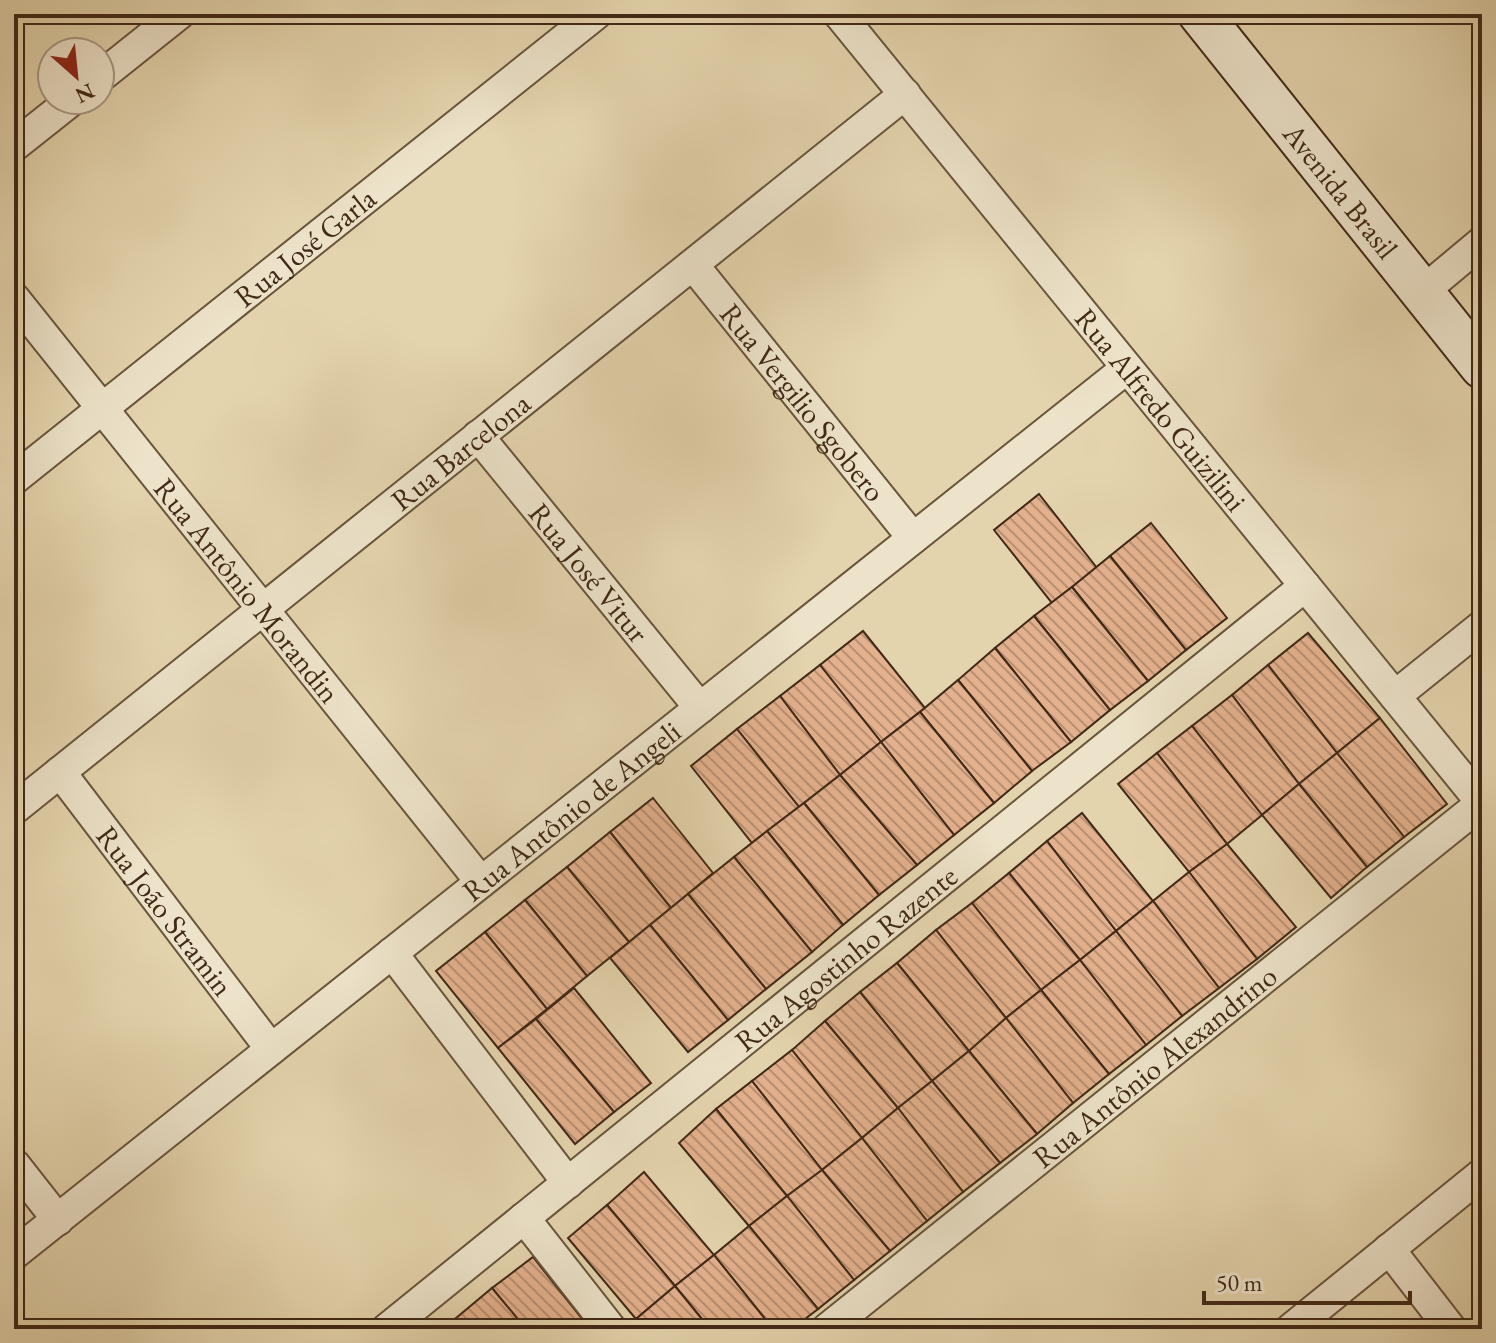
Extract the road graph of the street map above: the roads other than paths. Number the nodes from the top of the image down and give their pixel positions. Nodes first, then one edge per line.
1 (179, 14) edge
2 (596, 14) edge
3 (839, 14) edge
4 (1200, 14) edge
5 (142, 25) edge
6 (116, 57) edge
7 (905, 94) junction
8 (52, 116) edge
9 (14, 146) edge
10 (1482, 242) edge
11 (693, 265) junction
12 (1421, 293) junction
13 (14, 298) edge
14 (1482, 367) edge
15 (1127, 368) junction
16 (102, 409) junction
17 (478, 436) junction
18 (14, 479) edge
19 (913, 538) junction
20 (1305, 586) junction
21 (263, 609) junction
22 (1482, 626) edge
23 (1395, 696) junction
24 (700, 708) junction
25 (60, 772) junction
26 (1482, 803) edge
27 (14, 809) edge
28 (481, 882) junction
29 (392, 953) junction
30 (271, 1049) junction
31 (14, 1164) edge
32 (1482, 1174) edge
33 (568, 1183) junction
34 (524, 1218) junction
35 (58, 1220) junction
36 (1389, 1249) junction
37 (14, 1254) edge
38 (387, 1329) edge
39 (611, 1329) edge
40 (827, 1329) edge
41 (1291, 1329) edge
42 (1451, 1329) edge

1 - 5 street
2 - 16 street, Rua José Garla
3 - 7 street, Rua Alfredo Guizilini
4 - 12 main road, Avenida Brasil
5 - 6 street
7 - 11 street, Rua Barcelona
7 - 15 street, Rua Alfredo Guizilini
8 - 9 street
10 - 12 street
11 - 17 street, Rua Barcelona
11 - 19 street, Rua Vergilio Sgobero
12 - 14 main road, Avenida Brasil
13 - 16 street, Rua Antônio Morandin
15 - 19 street, Rua Antônio de Angeli
15 - 20 street, Rua Alfredo Guizilini
16 - 18 street, Rua José Garla
16 - 21 street, Rua Antônio Morandin
17 - 21 street, Rua Barcelona
17 - 24 street, Rua José Vitur
19 - 24 street, Rua Antônio de Angeli
20 - 23 street, Rua Alfredo Guizilini
20 - 33 street, Rua Agostinho Razente
21 - 25 street, Rua Barcelona
21 - 28 street, Rua Antônio Morandin
22 - 23 street
23 - 26 street, Rua Alfredo Guizilini
24 - 28 street, Rua Antônio de Angeli
25 - 27 street, Rua Barcelona
25 - 30 street, Rua João Stramin
26 - 40 street, Rua Antônio Alexandrino
28 - 29 street, Rua Antônio de Angeli
29 - 30 street, Rua Antônio de Angeli
29 - 33 street
30 - 35 street, Rua Antônio de Angeli
31 - 35 street
32 - 36 street
33 - 34 street, Rua Agostinho Razente
34 - 38 street, Rua Agostinho Razente
34 - 39 street
35 - 37 street, Rua Antônio de Angeli
36 - 41 street
36 - 42 street

